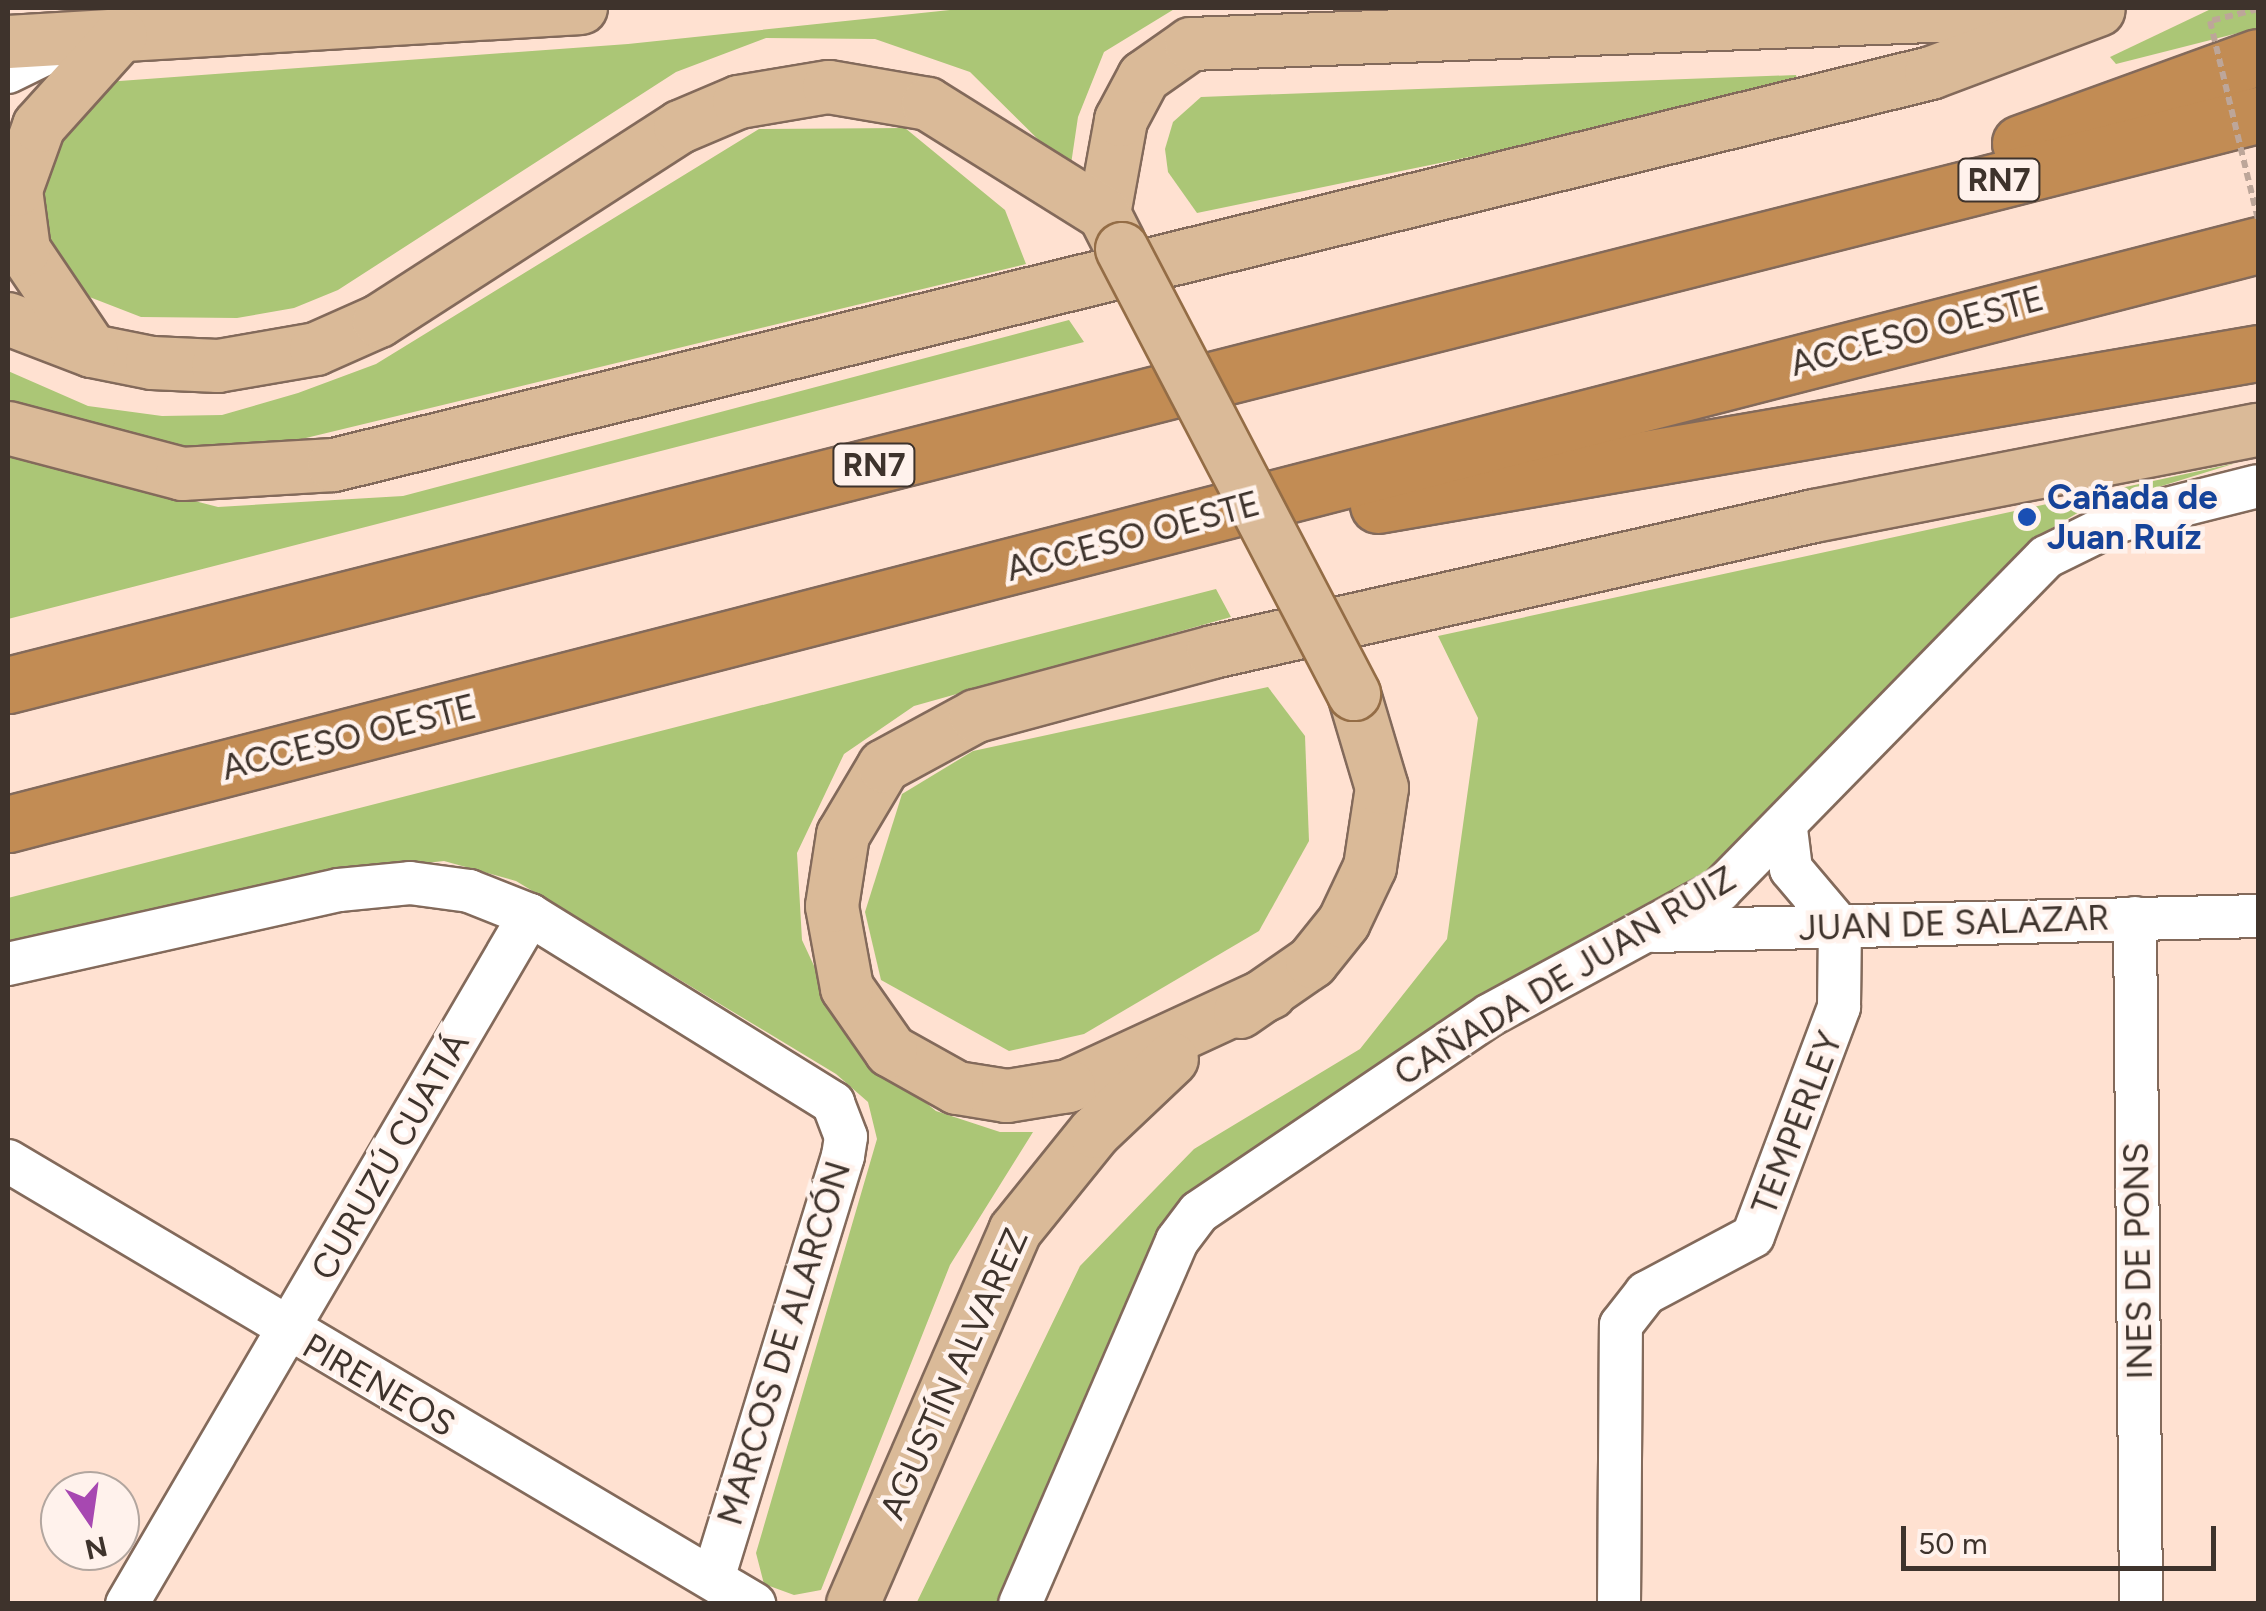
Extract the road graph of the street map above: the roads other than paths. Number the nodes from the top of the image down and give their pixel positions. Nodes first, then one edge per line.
1 (560, 8) edge
2 (2105, 9) edge
3 (99, 37) junction
4 (8, 42) edge
5 (2258, 57) edge
6 (8, 72) edge
7 (2258, 115) edge
8 (1113, 232) junction
9 (1740, 245) junction
10 (2258, 245) edge
11 (8, 319) edge
12 (92, 350) junction
13 (2253, 352) edge
14 (8, 428) edge
15 (2258, 430) edge
16 (2258, 486) edge
17 (1049, 558) junction
18 (8, 685) edge
19 (8, 824) edge
20 (1786, 829) junction
21 (530, 915) junction
22 (2258, 916) edge
23 (2134, 918) junction
24 (1840, 927) junction
25 (1649, 932) junction
26 (8, 964) edge
27 (1270, 993) junction
28 (8, 1161) edge
29 (288, 1332) junction
30 (712, 1578) junction
31 (128, 1604) edge
32 (754, 1604) edge
33 (853, 1604) edge
34 (1020, 1604) edge
35 (1620, 1604) edge
36 (2141, 1604) edge

1 - 3 main road
2 - 8 main road
2 - 14 main road
3 - 4 main road
3 - 6 street
3 - 12 main road
5 - 9 highway
7 - 9 highway, RN7
8 - 12 main road
8 - 27 main road, AGUSTÍN ALVAREZ, bridge
9 - 18 highway, RN7
10 - 17 highway, ACCESO OESTE
11 - 12 main road
13 - 17 highway
15 - 27 main road
16 - 20 street, CAÑADA DE JUAN RUIZ
17 - 19 highway, ACCESO OESTE
20 - 24 street
20 - 25 street, CAÑADA DE JUAN RUIZ
21 - 26 street, MARCOS DE ALARCÓN
21 - 29 street, CURUZÚ CUATIÁ
21 - 30 street, MARCOS DE ALARCÓN
22 - 23 street, JUAN DE SALAZAR
23 - 24 street, JUAN DE SALAZAR
23 - 36 street, INES DE PONS
24 - 25 street, JUAN DE SALAZAR
24 - 35 street, TEMPERLEY
25 - 34 street, CAÑADA DE JUAN RUIZ
27 - 33 main road, AGUSTÍN ALVAREZ
28 - 29 street, PIRENEOS
29 - 30 street, PIRENEOS
29 - 31 street, CURUZÚ CUATIÁ
30 - 32 street, PIRENEOS

